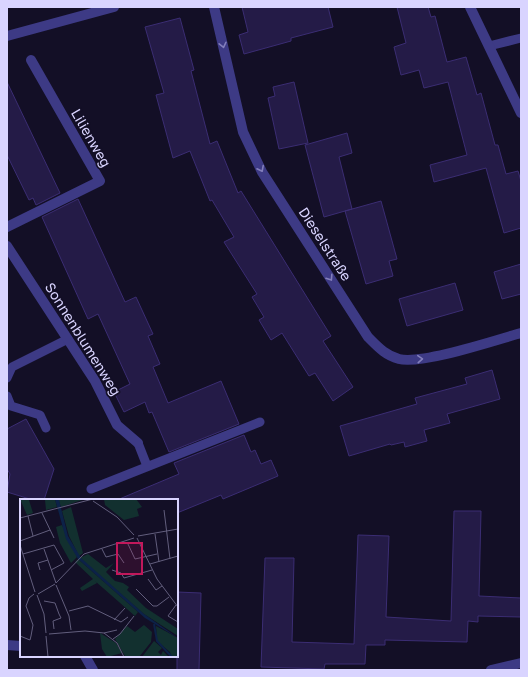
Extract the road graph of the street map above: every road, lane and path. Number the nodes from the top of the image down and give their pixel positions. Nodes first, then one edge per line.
1 (114, 7) edge
2 (214, 7) edge
3 (470, 7) edge
4 (7, 36) edge
5 (521, 38) edge
6 (489, 46) junction
7 (31, 60) dead end
8 (521, 113) edge
9 (7, 227) edge
10 (7, 246) edge
11 (521, 333) edge
12 (68, 339) junction
13 (7, 378) edge
14 (7, 396) edge
15 (260, 422) dead end
16 (46, 428) dead end
17 (138, 443) joint
18 (147, 466) junction
19 (91, 489) dead end
20 (7, 645) edge
21 (20, 646) edge
22 (86, 657) edge
23 (521, 663) edge
24 (93, 670) edge
25 (491, 670) edge

1 - 4 street
2 -> 11 street, Dieselstraße
3 - 6 street
5 - 6 lane
6 - 8 street
7 - 9 street, Lilienweg
10 - 12 street, Sonnenblumenweg
12 - 13 lane
12 - 17 street, Sonnenblumenweg
14 - 16 lane
15 - 18 lane
17 - 18 lane
18 - 19 lane
20 - 21 street
22 - 24 street
23 - 25 street

